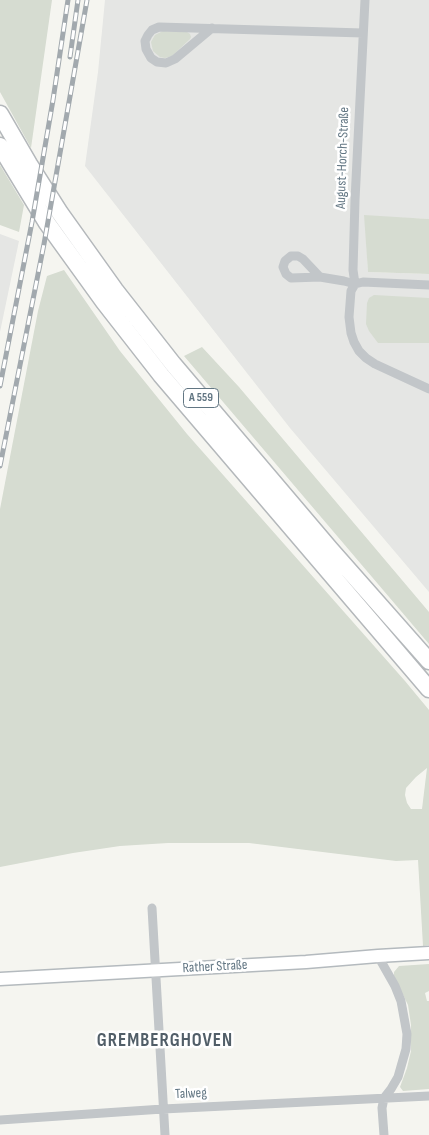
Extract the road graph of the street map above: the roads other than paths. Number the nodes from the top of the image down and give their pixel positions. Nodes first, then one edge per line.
1 (365, 0) edge
2 (212, 28) junction
3 (363, 33) junction
4 (0, 114) edge
5 (0, 146) edge
6 (320, 277) dead end
7 (355, 284) junction
8 (429, 285) edge
9 (429, 389) edge
10 (429, 661) edge
11 (429, 689) edge
12 (152, 908) dead end
13 (429, 953) edge
14 (378, 956) junction
15 (156, 971) junction
16 (0, 979) edge
17 (429, 1096) edge
18 (384, 1098) junction
19 (163, 1109) junction
20 (0, 1120) edge
21 (165, 1135) edge
22 (384, 1135) edge

1 - 3 street, August-Horch-Straße
2 - 2 street
2 - 3 street
3 - 7 street, August-Horch-Straße
4 - 10 highway, A 559
5 - 11 highway, A 559
6 - 7 street
7 - 8 street
7 - 9 street, August-Horch-Straße
12 - 15 street
13 - 14 street, Rather Straße
14 - 15 street, Rather Straße
14 - 18 street
15 - 16 street, Rather Straße
15 - 19 street
17 - 18 street, Talweg
18 - 19 street, Talweg
18 - 22 street
19 - 20 street, Talweg
19 - 21 street

